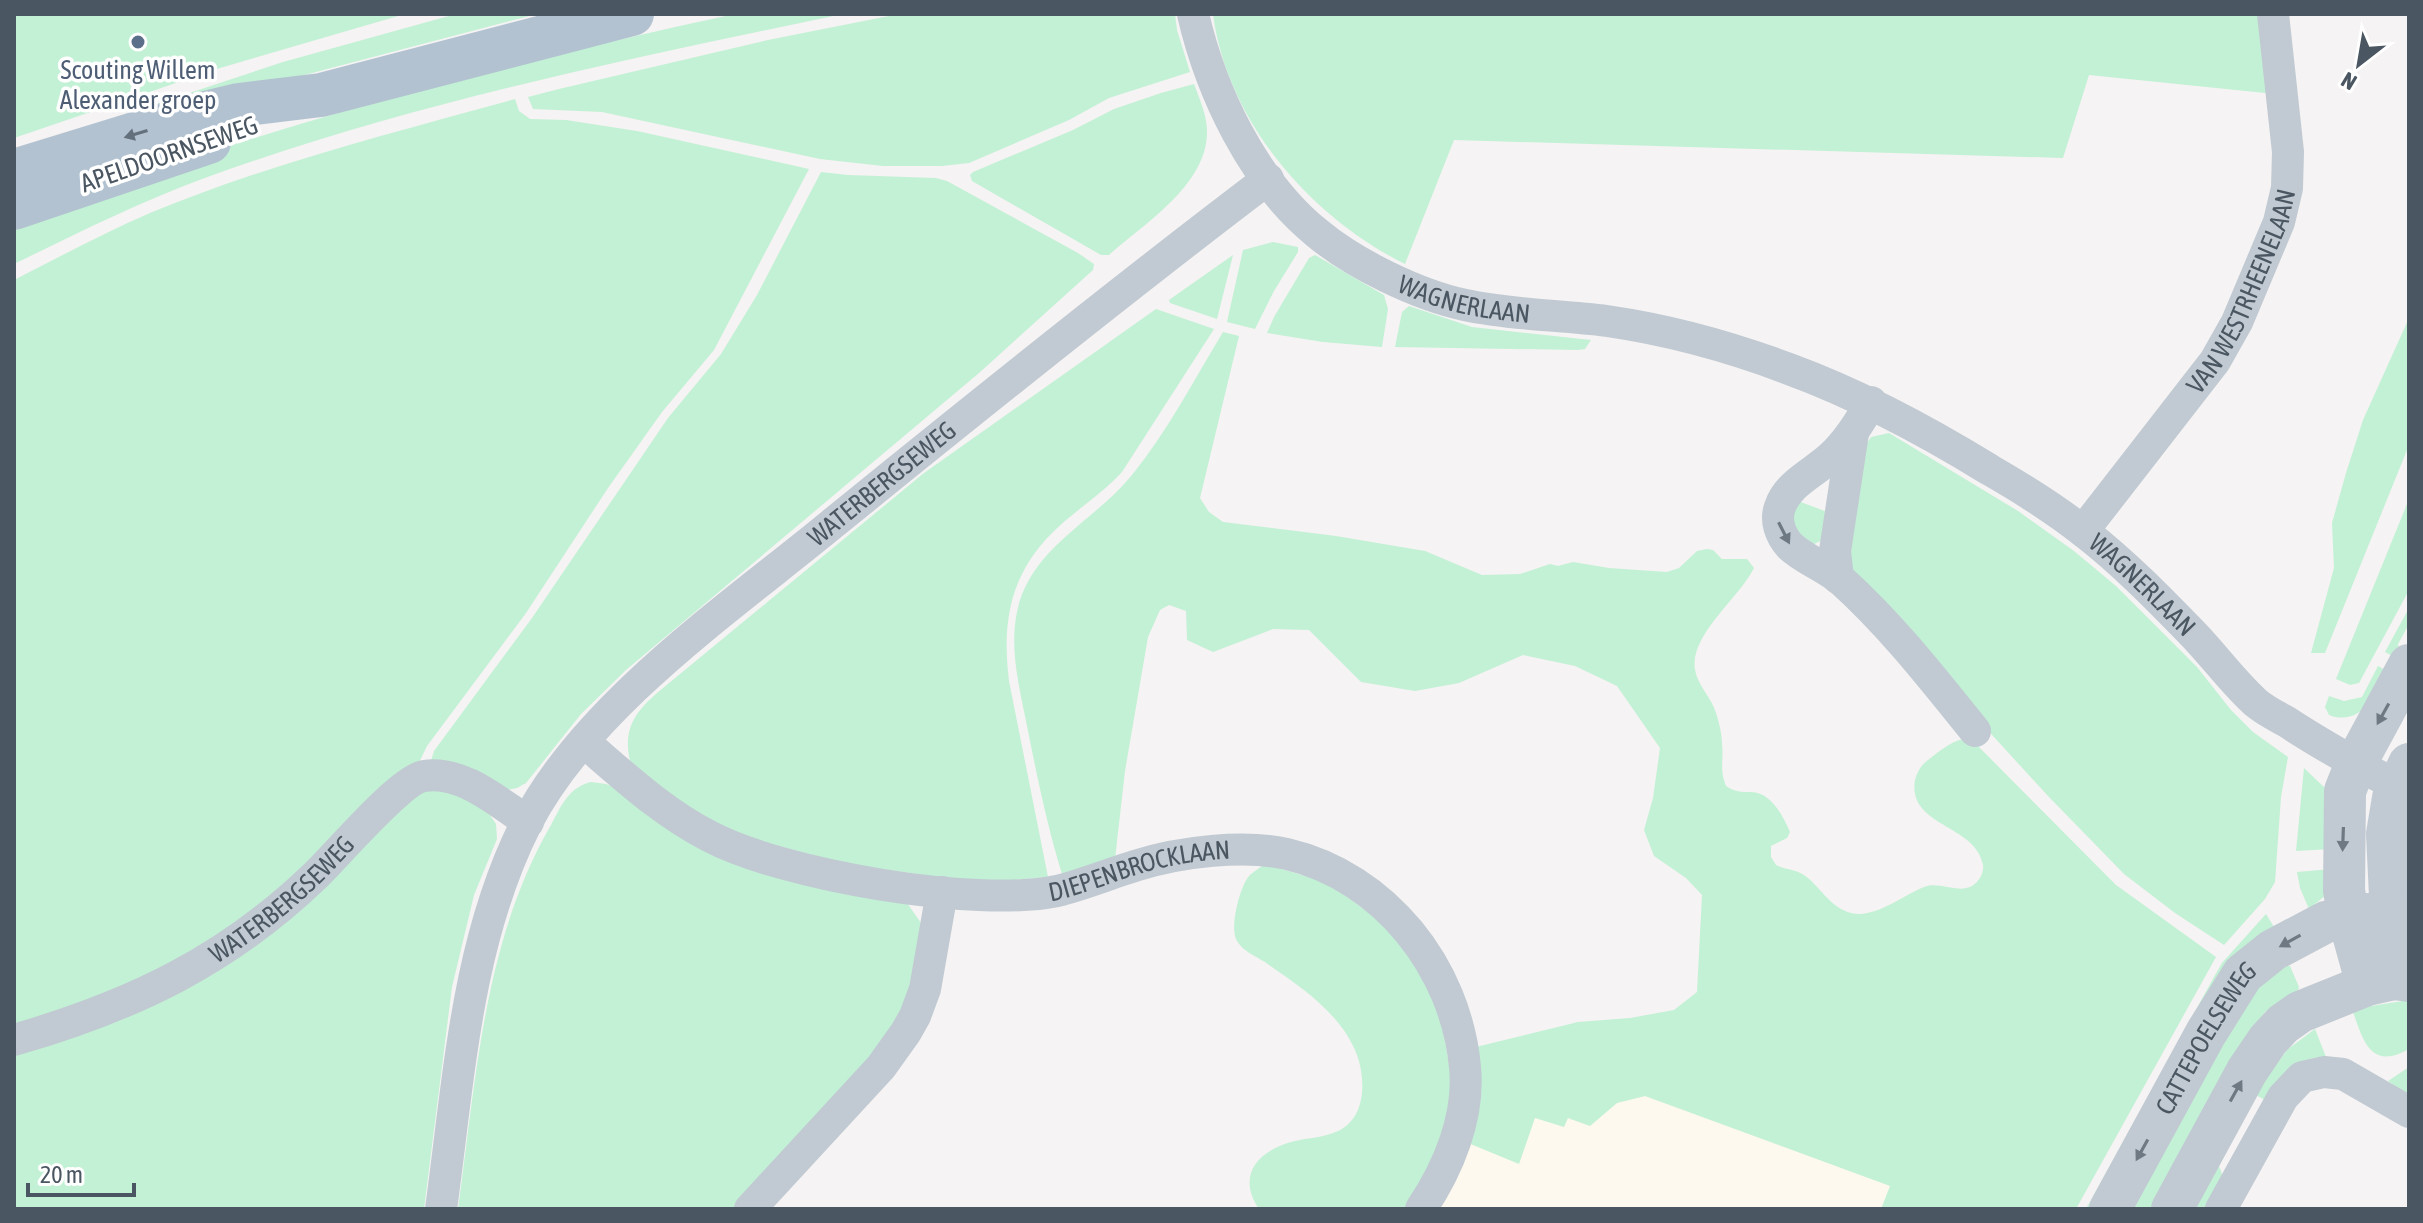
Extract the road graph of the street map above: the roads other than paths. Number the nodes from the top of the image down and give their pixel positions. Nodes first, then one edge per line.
1 (632, 14) edge
2 (1193, 14) edge
3 (2273, 14) edge
4 (321, 95) junction
5 (14, 171) edge
6 (1268, 179) junction
7 (14, 208) edge
8 (1871, 402) junction
9 (1853, 433) junction
10 (1791, 489) junction
11 (1842, 507) junction
12 (2083, 531) junction
13 (1838, 578) junction
14 (2409, 665) edge
15 (1975, 731) dead end
16 (584, 742) junction
17 (2356, 763) junction
18 (2403, 775) edge
19 (528, 822) junction
20 (942, 892) junction
21 (2400, 915) edge
22 (2348, 916) junction
23 (2390, 981) edge
24 (14, 1040) edge
25 (2409, 1112) edge
26 (2214, 1131) junction
27 (2241, 1172) junction
28 (441, 1209) edge
29 (750, 1209) edge
30 (1421, 1209) edge
31 (2110, 1209) edge
32 (2172, 1209) edge
33 (2221, 1209) edge

1 - 4 main road, APELDOORNSEWEG
2 - 6 street, WAGNERLAAN
3 - 12 street, VAN WESTRHEENELAAN
4 -> 5 main road, APELDOORNSEWEG
4 - 7 main road, APELDOORNSEWEG
6 - 8 street, WAGNERLAAN
6 - 16 street, WATERBERGSEWEG
8 - 9 street
8 - 12 street, WAGNERLAAN
9 - 10 street
9 - 11 street
10 - 11 street
10 -> 13 street
11 - 13 street
12 - 17 street, WAGNERLAAN
13 - 15 street
14 -> 17 street
16 - 19 street, WATERBERGSEWEG
16 - 20 street, DIEPENBROCKLAAN
17 - 18 street, WAGNERLAAN
17 -> 22 street
18 - 21 street
19 - 24 street, WATERBERGSEWEG
19 - 28 street, WATERBERGSEWEG
20 - 29 street
20 - 30 street, DIEPENBROCKLAAN
21 - 22 street, CATTEPOELSEWEG
21 - 23 street
22 - 23 street
22 -> 31 street, CATTEPOELSEWEG
26 -> 23 street, CATTEPOELSEWEG
25 - 27 street
26 - 27 street
26 - 32 street, CATTEPOELSEWEG
27 - 33 street

